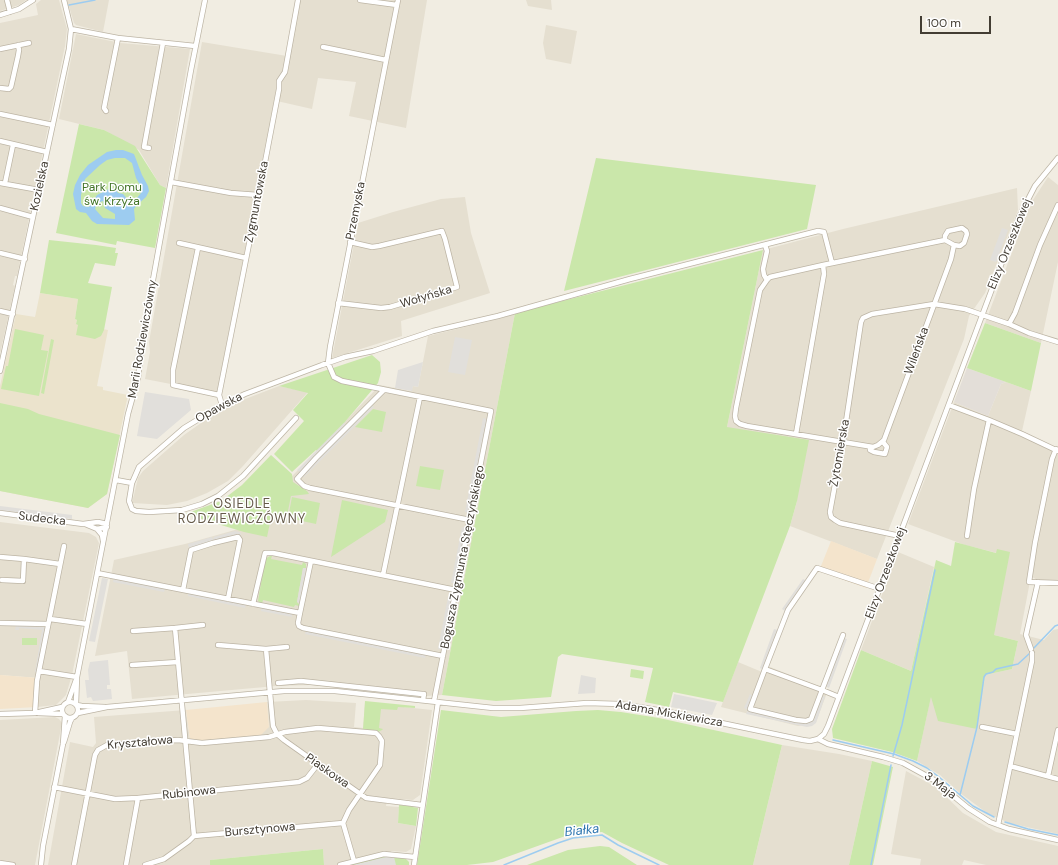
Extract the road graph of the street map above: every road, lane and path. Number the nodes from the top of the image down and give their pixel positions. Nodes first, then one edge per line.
1 (7, 0) edge
2 (33, 0) edge
3 (64, 0) edge
4 (205, 0) edge
5 (298, 0) edge
6 (360, 0) edge
7 (397, 2) edge
8 (10, 12) junction
9 (0, 15) edge
10 (71, 29) junction
11 (118, 38) junction
12 (29, 43) dead end
13 (163, 43) junction
14 (18, 46) junction
15 (195, 46) junction
16 (323, 47) dead end
17 (0, 48) edge
18 (386, 60) junction
19 (0, 88) edge
20 (106, 111) dead end
21 (0, 114) edge
22 (53, 126) junction
23 (0, 141) edge
24 (13, 145) junction
25 (149, 148) dead end
26 (47, 152) junction
27 (1058, 158) edge
28 (171, 182) junction
29 (2, 183) edge
30 (39, 190) junction
31 (258, 195) junction
32 (1058, 205) edge
33 (0, 208) edge
34 (33, 217) junction
35 (945, 240) junction
36 (350, 242) junction
37 (179, 243) dead end
38 (765, 245) junction
39 (954, 245) junction
40 (198, 248) junction
41 (0, 253) edge
42 (246, 258) junction
43 (25, 259) junction
44 (832, 263) junction
45 (822, 265) junction
46 (767, 280) junction
47 (338, 303) junction
48 (934, 304) junction
49 (0, 311) edge
50 (12, 314) junction
51 (983, 314) junction
52 (1009, 324) junction
53 (1058, 342) edge
54 (1, 362) edge
55 (328, 363) junction
56 (0, 371) edge
57 (384, 390) junction
58 (219, 395) junction
59 (420, 397) junction
60 (949, 404) junction
61 (222, 405) junction
62 (296, 418) dead end
63 (988, 420) junction
64 (796, 434) junction
65 (842, 442) junction
66 (883, 442) junction
67 (870, 447) junction
68 (1057, 450) edge
69 (116, 480) junction
70 (132, 483) junction
71 (397, 506) junction
72 (0, 513) edge
73 (470, 520) junction
74 (83, 524) junction
75 (107, 525) junction
76 (97, 529) junction
77 (900, 536) junction
78 (967, 536) dead end
79 (104, 542) junction
80 (64, 546) dead end
81 (0, 557) edge
82 (24, 559) junction
83 (311, 561) junction
84 (60, 564) junction
85 (97, 573) junction
86 (384, 575) junction
87 (2, 580) dead end
88 (1038, 582) junction
89 (1058, 583) edge
90 (880, 589) junction
91 (183, 590) junction
92 (456, 590) junction
93 (228, 599) junction
94 (253, 604) junction
95 (300, 613) junction
96 (50, 618) junction
97 (0, 622) edge
98 (48, 624) junction
99 (87, 624) junction
100 (202, 625) dead end
101 (174, 628) junction
102 (134, 631) dead end
103 (842, 635) dead end
104 (218, 645) dead end
105 (287, 647) dead end
106 (266, 649) junction
107 (443, 656) junction
108 (178, 662) junction
109 (132, 665) dead end
110 (765, 669) junction
111 (39, 671) junction
112 (76, 677) junction
113 (301, 681) junction
114 (278, 683) dead end
115 (302, 690) junction
116 (822, 690) junction
117 (270, 693) junction
118 (839, 697) junction
119 (423, 700) junction
120 (182, 701) junction
121 (68, 702) junction
122 (436, 702) junction
123 (76, 704) junction
124 (62, 707) junction
125 (107, 708) junction
126 (35, 712) junction
127 (78, 713) junction
128 (0, 714) edge
129 (64, 715) junction
130 (72, 718) junction
131 (982, 727) dead end
132 (1058, 730) edge
133 (277, 734) junction
134 (1016, 734) junction
135 (818, 739) junction
136 (185, 740) junction
137 (63, 744) junction
138 (318, 764) junction
139 (1010, 766) junction
140 (1048, 776) junction
141 (1058, 779) edge
142 (54, 787) junction
143 (190, 793) junction
144 (88, 794) junction
145 (360, 795) junction
146 (138, 798) junction
147 (422, 805) junction
148 (343, 823) junction
149 (998, 825) junction
150 (194, 836) junction
151 (1058, 840) edge
152 (415, 857) junction
153 (0, 862) edge
154 (354, 862) junction
155 (13, 865) edge
156 (40, 865) edge
157 (74, 865) edge
158 (126, 865) edge
159 (145, 865) edge
160 (340, 865) edge
161 (414, 865) edge

1 - 8 street
2 - 8 street
3 - 10 street, Kozielska
4 - 15 street, Marii Rodziewiczówny
5 - 31 street, Zygmuntowska
6 - 7 street, Przemyska
7 - 18 street, Przemyska
8 - 9 street
10 - 11 street
10 - 22 street, Kozielska
11 - 13 street
11 - 20 street
12 - 14 street
13 - 15 street
13 - 25 street
14 - 17 street
14 - 19 street
15 - 28 street, Marii Rodziewiczówny
16 - 18 street
18 - 36 street, Przemyska
21 - 22 street
22 - 26 street, Kozielska
23 - 24 street
24 - 26 street
24 - 29 street
26 - 30 street, Kozielska
27 - 51 street, Elizy Orzeszkowej
28 - 31 street
28 - 69 street, Marii Rodziewiczówny
29 - 30 street
30 - 34 street, Kozielska
31 - 42 street, Zygmuntowska
32 - 52 street
33 - 34 street
34 - 43 street, Kozielska
35 - 39 street
35 - 39 street
35 - 44 street
36 - 47 street, Przemyska
36 - 47 street, Wołyńska
37 - 40 street
38 - 44 street, Opawska
38 - 46 street
38 - 55 street, Opawska
39 - 48 street, Wileńska
40 - 42 street
40 - 58 street
41 - 43 street
42 - 58 street, Zygmuntowska
43 - 50 street, Kozielska
44 - 45 street
45 - 46 street
45 - 64 street
46 - 64 street
47 - 55 street, Przemyska
48 - 51 street
48 - 65 street, Żytomierska
48 - 66 street, Wileńska
49 - 50 street
50 - 54 street, Kozielska
51 - 52 street
51 - 60 street, Elizy Orzeszkowej
52 - 53 street
54 - 56 street, Kozielska
55 - 57 street
55 - 61 street, Opawska
57 - 59 street
57 - 71 street
58 - 61 street, Zygmuntowska
59 - 71 street
59 - 73 street, Bogusza Zygmunta Stęczyńskiego
60 - 63 street
60 - 77 street, Elizy Orzeszkowej
61 - 70 street, Opawska
62 - 70 street, Opawska
63 - 68 street
63 - 78 street
64 - 65 street
65 - 67 street
65 - 77 street, Żytomierska
66 - 67 street
66 - 67 street, Wileńska
68 - 88 street
69 - 70 street
69 - 75 street, Marii Rodziewiczówny
71 - 73 street
71 - 86 street
72 - 74 street, Sudecka
73 - 92 street, Bogusza Zygmunta Stęczyńskiego
74 - 75 street, Sudecka
74 - 76 street, Sudecka
75 - 76 street
75 - 79 street, Marii Rodziewiczówny
76 - 79 street
77 - 90 street, Elizy Orzeszkowej
79 - 85 street, Marii Rodziewiczówny
80 - 84 street
81 - 82 street
82 - 84 street
82 - 87 street
83 - 86 street
83 - 94 street
83 - 95 street
84 - 96 street
85 - 91 street
85 - 99 street, Marii Rodziewiczówny
86 - 92 street
88 - 89 street
88 - 134 street
90 - 110 street
90 - 118 street, Elizy Orzeszkowej
91 - 93 street
91 - 93 street
92 - 107 street, Bogusza Zygmunta Stęczyńskiego
93 - 94 street
94 - 95 street
95 - 107 street
96 - 98 street
96 - 99 street
97 - 98 street
98 - 111 street
99 - 112 street, Marii Rodziewiczówny
100 - 101 street
101 - 102 street
101 - 108 street
103 - 116 street
104 - 106 street
105 - 106 street
106 - 117 street
107 - 122 street, Bogusza Zygmunta Stęczyńskiego
108 - 109 street
108 - 120 street
110 - 116 street
110 - 116 street
111 - 112 street
111 - 126 street
112 - 121 street, Marii Rodziewiczówny
112 - 123 street, Marii Rodziewiczówny
113 - 114 street, Adama Mickiewicza
113 - 115 street
113 - 119 street, Adama Mickiewicza
115 - 117 street, Adama Mickiewicza
115 - 119 street, Adama Mickiewicza
116 - 118 street
117 - 120 street, Adama Mickiewicza
117 - 133 street
118 - 135 street, Elizy Orzeszkowej
119 - 122 street, Adama Mickiewicza
120 - 125 street, Adama Mickiewicza
120 - 136 street
121 - 123 street
121 - 124 street
122 - 135 street, Adama Mickiewicza
122 - 147 street, Bogusza Zygmunta Stęczyńskiego
123 - 125 street, Adama Mickiewicza
123 - 127 street
124 - 126 street
124 - 129 street
125 - 127 street, Adama Mickiewicza
126 - 128 street
126 - 129 street
127 - 130 street
129 - 130 street
129 - 137 street
130 - 137 street
131 - 134 street
132 - 140 street
133 - 136 street, Kryształowa
133 - 138 street, Piaskowa
133 - 145 street, Kryształowa
134 - 139 street
135 - 149 street, 3 Maja
136 - 143 street
136 - 144 street, Kryształowa
137 - 142 street
138 - 143 street, Rubinowa
138 - 145 street, Piaskowa
139 - 140 street
139 - 149 street
140 - 141 street
142 - 144 street, Rubinowa
142 - 156 street
143 - 146 street, Rubinowa
143 - 150 street
144 - 146 street, Rubinowa
144 - 157 street, Kryształowa
145 - 147 street, Piaskowa
145 - 148 street
146 - 158 street
147 - 152 street, Bogusza Zygmunta Stęczyńskiego
148 - 150 street, Bursztynowa
148 - 154 street
149 - 151 street, 3 Maja
150 - 159 street
152 - 154 street
152 - 161 street, Bogusza Zygmunta Stęczyńskiego
153 - 155 street
154 - 160 street

